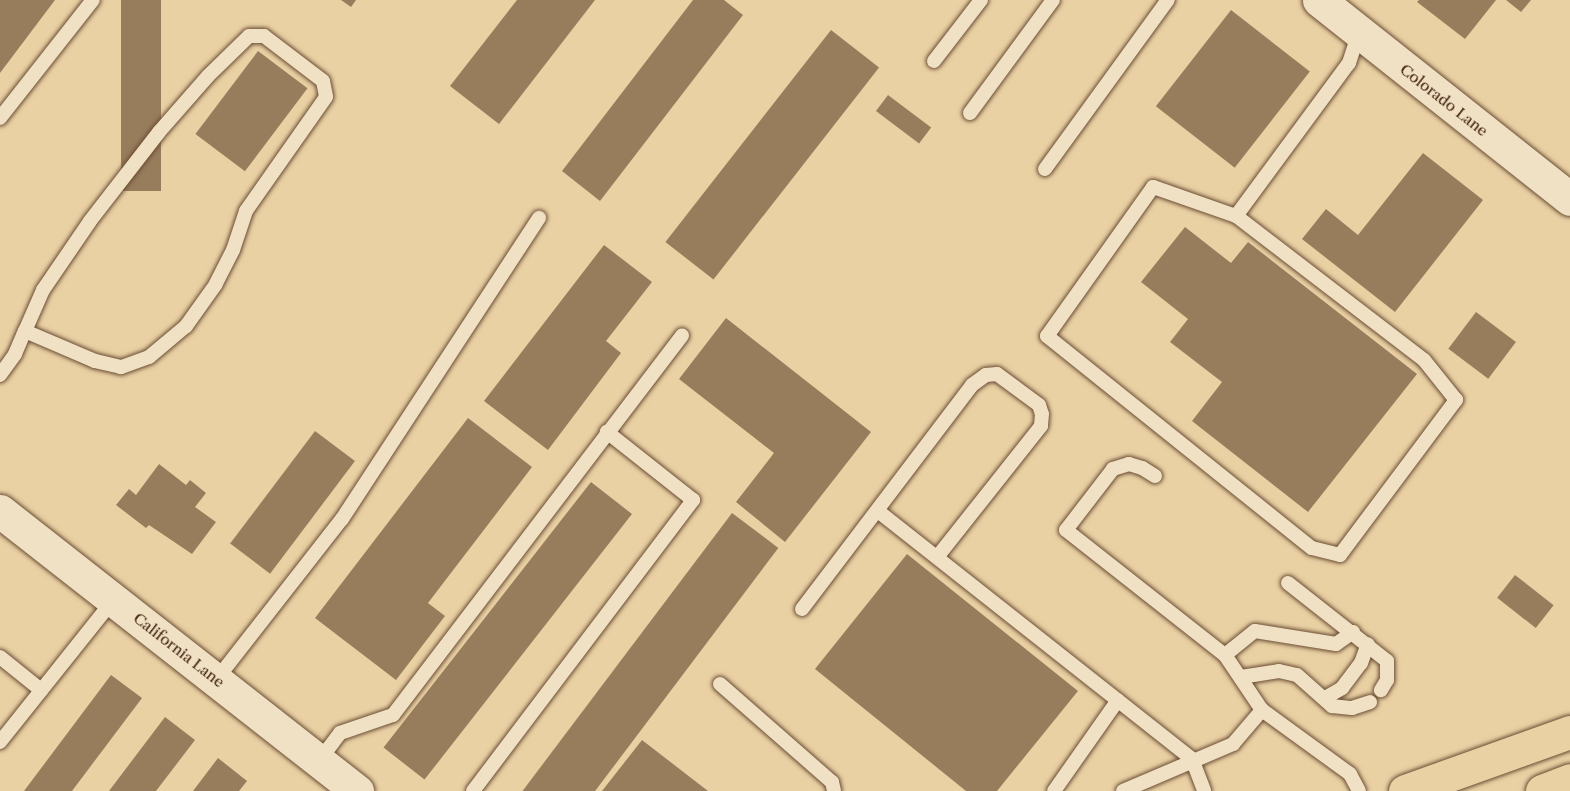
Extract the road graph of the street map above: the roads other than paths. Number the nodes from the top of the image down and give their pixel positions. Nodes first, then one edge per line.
1 (93, 0) edge
2 (981, 0) edge
3 (1053, 0) edge
4 (1168, 0) edge
5 (1319, 0) edge
6 (1359, 32) junction
7 (934, 61) dead end
8 (970, 113) dead end
9 (0, 118) edge
10 (1046, 169) dead end
11 (1570, 199) edge
12 (1236, 216) junction
13 (539, 218) dead end
14 (25, 331) junction
15 (682, 334) dead end
16 (0, 375) edge
17 (608, 432) junction
18 (1155, 476) dead end
19 (0, 511) edge
20 (878, 511) junction
21 (937, 557) junction
22 (1288, 583) dead end
23 (114, 599) junction
24 (802, 609) dead end
25 (1353, 632) junction
26 (1368, 644) junction
27 (1225, 655) junction
28 (0, 657) edge
29 (1241, 677) junction
30 (216, 680) junction
31 (720, 684) dead end
32 (41, 690) junction
33 (1381, 690) dead end
34 (1325, 698) junction
35 (1118, 700) junction
36 (1370, 702) dead end
37 (1262, 710) junction
38 (1570, 732) edge
39 (0, 742) edge
40 (1192, 759) junction
41 (319, 761) junction
42 (1570, 780) edge
43 (357, 791) edge
44 (473, 791) edge
45 (834, 791) edge
46 (1054, 791) edge
47 (1123, 791) edge
48 (1204, 791) edge
49 (1359, 791) edge
50 (1405, 791) edge
51 (1542, 791) edge

1 - 9 lane
2 - 7 lane
3 - 8 lane
4 - 10 lane
5 - 6 street, Colorado Lane
6 - 11 street, Colorado Lane
6 - 12 lane
12 - 12 lane
13 - 30 lane
14 - 14 lane
14 - 16 lane
15 - 17 lane
17 - 41 lane
17 - 44 lane
18 - 27 lane
19 - 23 street, California Lane
20 - 21 lane
20 - 21 lane
20 - 24 lane
21 - 35 lane
22 - 25 lane
23 - 30 street, California Lane
23 - 32 lane
25 - 26 lane
25 - 27 lane
26 - 33 lane
26 - 34 lane
27 - 29 lane
28 - 32 lane
29 - 34 lane
29 - 37 lane
30 - 41 street, California Lane
31 - 45 lane
32 - 39 lane
34 - 36 lane
35 - 40 lane
35 - 46 lane
37 - 40 lane
37 - 49 lane
38 - 50 main road
40 - 47 lane
40 - 48 lane
41 - 43 street, California Lane
42 - 51 main road

